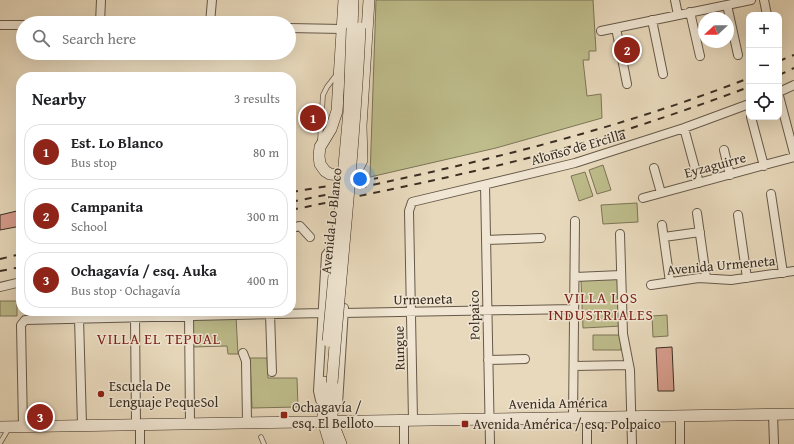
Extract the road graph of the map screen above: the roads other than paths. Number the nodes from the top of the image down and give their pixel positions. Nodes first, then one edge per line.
1 (101, 0) edge
2 (212, 0) edge
3 (344, 0) edge
4 (353, 0) edge
5 (362, 0) edge
6 (369, 0) edge
7 (675, 0) edge
8 (751, 0) edge
9 (764, 0) edge
10 (727, 5) junction
11 (690, 12) junction
12 (766, 12) edge
13 (678, 15) junction
14 (100, 16) edge
15 (211, 16) edge
16 (652, 20) junction
17 (0, 25) edge
18 (16, 25) edge
19 (296, 28) edge
20 (352, 28) junction
21 (616, 28) junction
22 (600, 31) dead end
23 (738, 55) dead end
24 (700, 56) dead end
25 (340, 71) junction
26 (663, 74) dead end
27 (627, 84) dead end
28 (794, 85) edge
29 (782, 91) edge
30 (746, 107) edge
31 (782, 107) edge
32 (752, 120) edge
33 (684, 128) junction
34 (320, 147) junction
35 (724, 150) dead end
36 (794, 153) edge
37 (794, 157) edge
38 (764, 166) junction
39 (654, 168) dead end
40 (730, 175) junction
41 (699, 183) junction
42 (485, 185) junction
43 (661, 193) junction
44 (771, 194) dead end
45 (643, 198) dead end
46 (411, 204) joint
47 (697, 214) dead end
48 (738, 215) dead end
49 (575, 222) dead end
50 (662, 225) dead end
51 (296, 227) edge
52 (349, 228) dead end
53 (700, 232) junction
54 (620, 234) dead end
55 (664, 237) junction
56 (310, 238) dead end
57 (541, 238) dead end
58 (486, 240) junction
59 (347, 252) junction
60 (794, 271) edge
61 (783, 273) junction
62 (621, 275) junction
63 (575, 277) junction
64 (706, 277) junction
65 (747, 278) junction
66 (670, 282) junction
67 (16, 283) edge
68 (651, 285) dead end
69 (0, 287) edge
70 (574, 309) junction
71 (487, 311) junction
72 (412, 312) junction
73 (296, 313) edge
74 (323, 313) junction
75 (344, 313) junction
76 (36, 316) edge
77 (52, 316) edge
78 (148, 316) edge
79 (189, 316) edge
80 (275, 316) edge
81 (135, 317) junction
82 (79, 318) junction
83 (243, 353) dead end
84 (525, 359) dead end
85 (488, 360) junction
86 (629, 365) junction
87 (574, 366) junction
88 (272, 372) dead end
89 (773, 414) junction
90 (794, 414) edge
91 (328, 416) junction
92 (680, 416) junction
93 (632, 417) junction
94 (573, 418) junction
95 (587, 418) junction
96 (489, 419) junction
97 (408, 420) junction
98 (247, 422) junction
99 (190, 423) junction
100 (138, 424) junction
101 (82, 425) junction
102 (23, 426) junction
103 (5, 427) edge
104 (261, 437) dead end
105 (0, 443) edge
106 (140, 444) edge
107 (264, 444) edge
108 (330, 444) edge
109 (341, 444) edge
110 (404, 444) edge
111 (490, 444) edge
112 (587, 444) edge
113 (632, 444) edge
114 (680, 444) edge
115 (774, 444) edge

1 - 14 street
2 - 15 street
3 - 20 main road
4 - 20 main road, Avenida Lo Blanco
5 - 20 main road, Avenida Lo Blanco
6 - 34 main road
7 - 13 street
8 - 10 street
9 - 12 street
10 - 11 street
10 - 23 street
11 - 13 street
11 - 24 street
13 - 16 street
16 - 21 street
16 - 26 street
17 - 18 street
19 - 20 street
20 - 25 main road
20 - 91 main road, Avenida Lo Blanco, bridge
21 - 22 street
21 - 27 street
25 - 34 main road
25 - 34 lane
28 - 29 street
30 - 33 street, Alonso de Ercilla
31 - 36 street
32 - 38 street
33 - 41 street
33 - 42 street, Alonso de Ercilla
35 - 40 street
37 - 38 street, Eyzaguirre
38 - 40 street, Eyzaguirre
39 - 43 street
40 - 41 street, Eyzaguirre
41 - 43 street, Eyzaguirre
42 - 46 street, Alonso de Ercilla
42 - 58 street, Polpaico
43 - 45 street, Eyzaguirre
44 - 61 street
46 - 72 street, Rungue
47 - 53 street
48 - 65 street
49 - 63 street
50 - 55 street
51 - 56 street
52 - 59 street
53 - 55 street
53 - 64 street
54 - 62 street
55 - 66 street
57 - 58 street
58 - 71 street, Polpaico
59 - 74 street
59 - 75 street
60 - 61 street, Avenida Urmeneta
61 - 65 street, Avenida Urmeneta
62 - 63 street
62 - 86 street
63 - 70 street
64 - 65 street, Avenida Urmeneta
64 - 66 street, Avenida Urmeneta
66 - 68 street, Avenida Urmeneta
67 - 69 street
70 - 71 street, Urmeneta
70 - 87 street
71 - 72 street, Urmeneta
71 - 85 street, Polpaico
72 - 75 street, Urmeneta
72 - 97 street, Rungue
73 - 74 street
74 - 91 street
75 - 91 street
76 - 102 street
77 - 82 street
78 - 81 street
79 - 99 street
80 - 88 street
81 - 82 street
81 - 100 street
82 - 101 street
83 - 98 street
84 - 85 street
85 - 96 street, Polpaico
86 - 87 street
86 - 93 street
87 - 94 street
89 - 90 main road, Avenida América
89 - 92 main road, Avenida América
89 - 115 street
91 - 97 main road, Avenida América
91 - 98 main road, Avenida América
91 - 108 main road, Avenida Lo Blanco
91 - 109 main road, Avenida Lo Blanco
92 - 93 main road, Avenida América
92 - 114 street
93 - 95 main road, Avenida América
93 - 113 street
94 - 95 main road, Avenida América
94 - 96 main road, Avenida América
95 - 112 street
96 - 97 main road, Avenida América
96 - 111 street, Polpaico
97 - 110 street, Rungue
98 - 99 main road, Avenida América
99 - 100 main road, Avenida América
100 - 101 main road, Avenida América
100 - 106 street
101 - 102 main road, Avenida América
102 - 103 main road, Avenida América
103 - 105 lane
104 - 107 lane

